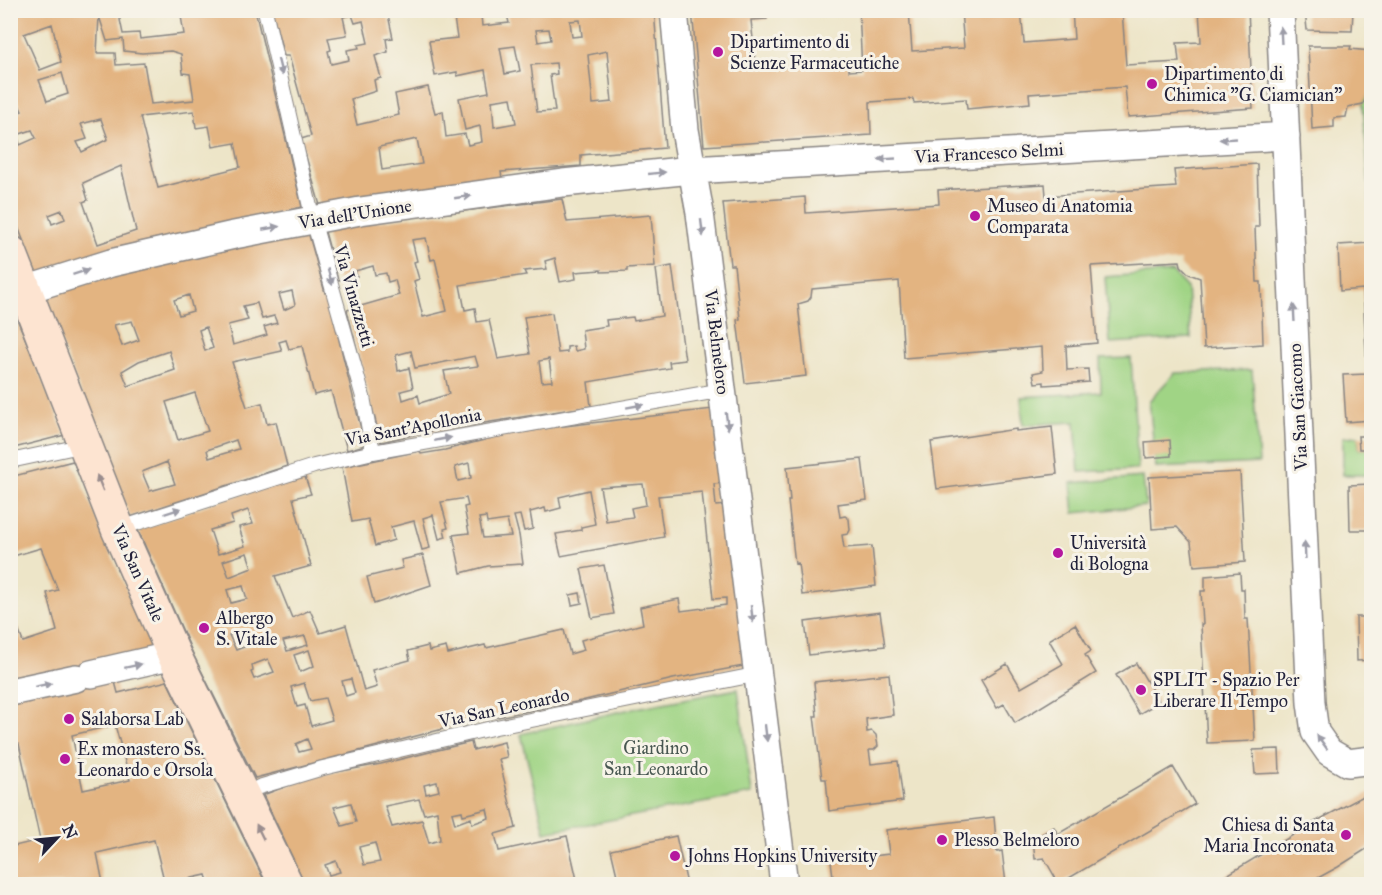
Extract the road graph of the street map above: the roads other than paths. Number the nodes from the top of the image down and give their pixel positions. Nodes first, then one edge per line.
1 (265, 10) edge
2 (675, 10) edge
3 (1280, 10) edge
4 (1286, 135) junction
5 (692, 170) junction
6 (313, 220) junction
7 (10, 252) edge
8 (25, 290) junction
9 (723, 390) junction
10 (85, 445) junction
11 (373, 452) junction
12 (10, 461) edge
13 (118, 529) junction
14 (174, 655) junction
15 (759, 674) junction
16 (10, 692) edge
17 (1371, 760) edge
18 (259, 787) dead end
19 (286, 885) edge
20 (784, 885) edge

1 -> 6 lane, Via Vinazzetti
2 - 5 street, Via Belmeloro
4 -> 3 street, Via San Giacomo
4 -> 5 street, Via Francesco Selmi
17 -> 4 street, Via San Giacomo
6 -> 5 street, Via dell'Unione
5 -> 9 street, Via Belmeloro
8 -> 6 street, Via dell'Unione
6 -> 11 lane, Via Vinazzetti
7 - 8 street, Via San Vitale
8 - 10 street, Via San Vitale
11 -> 9 lane, Via Sant'Apollonia
9 -> 15 street, Via Belmeloro
10 - 12 lane
13 -> 10 street, Via San Vitale
13 -> 11 lane, Via Sant'Apollonia
13 - 14 street, Via San Vitale
16 -> 14 street
19 -> 14 street, Via San Vitale
15 - 18 lane, Via San Leonardo
15 -> 20 street, Via Belmeloro

